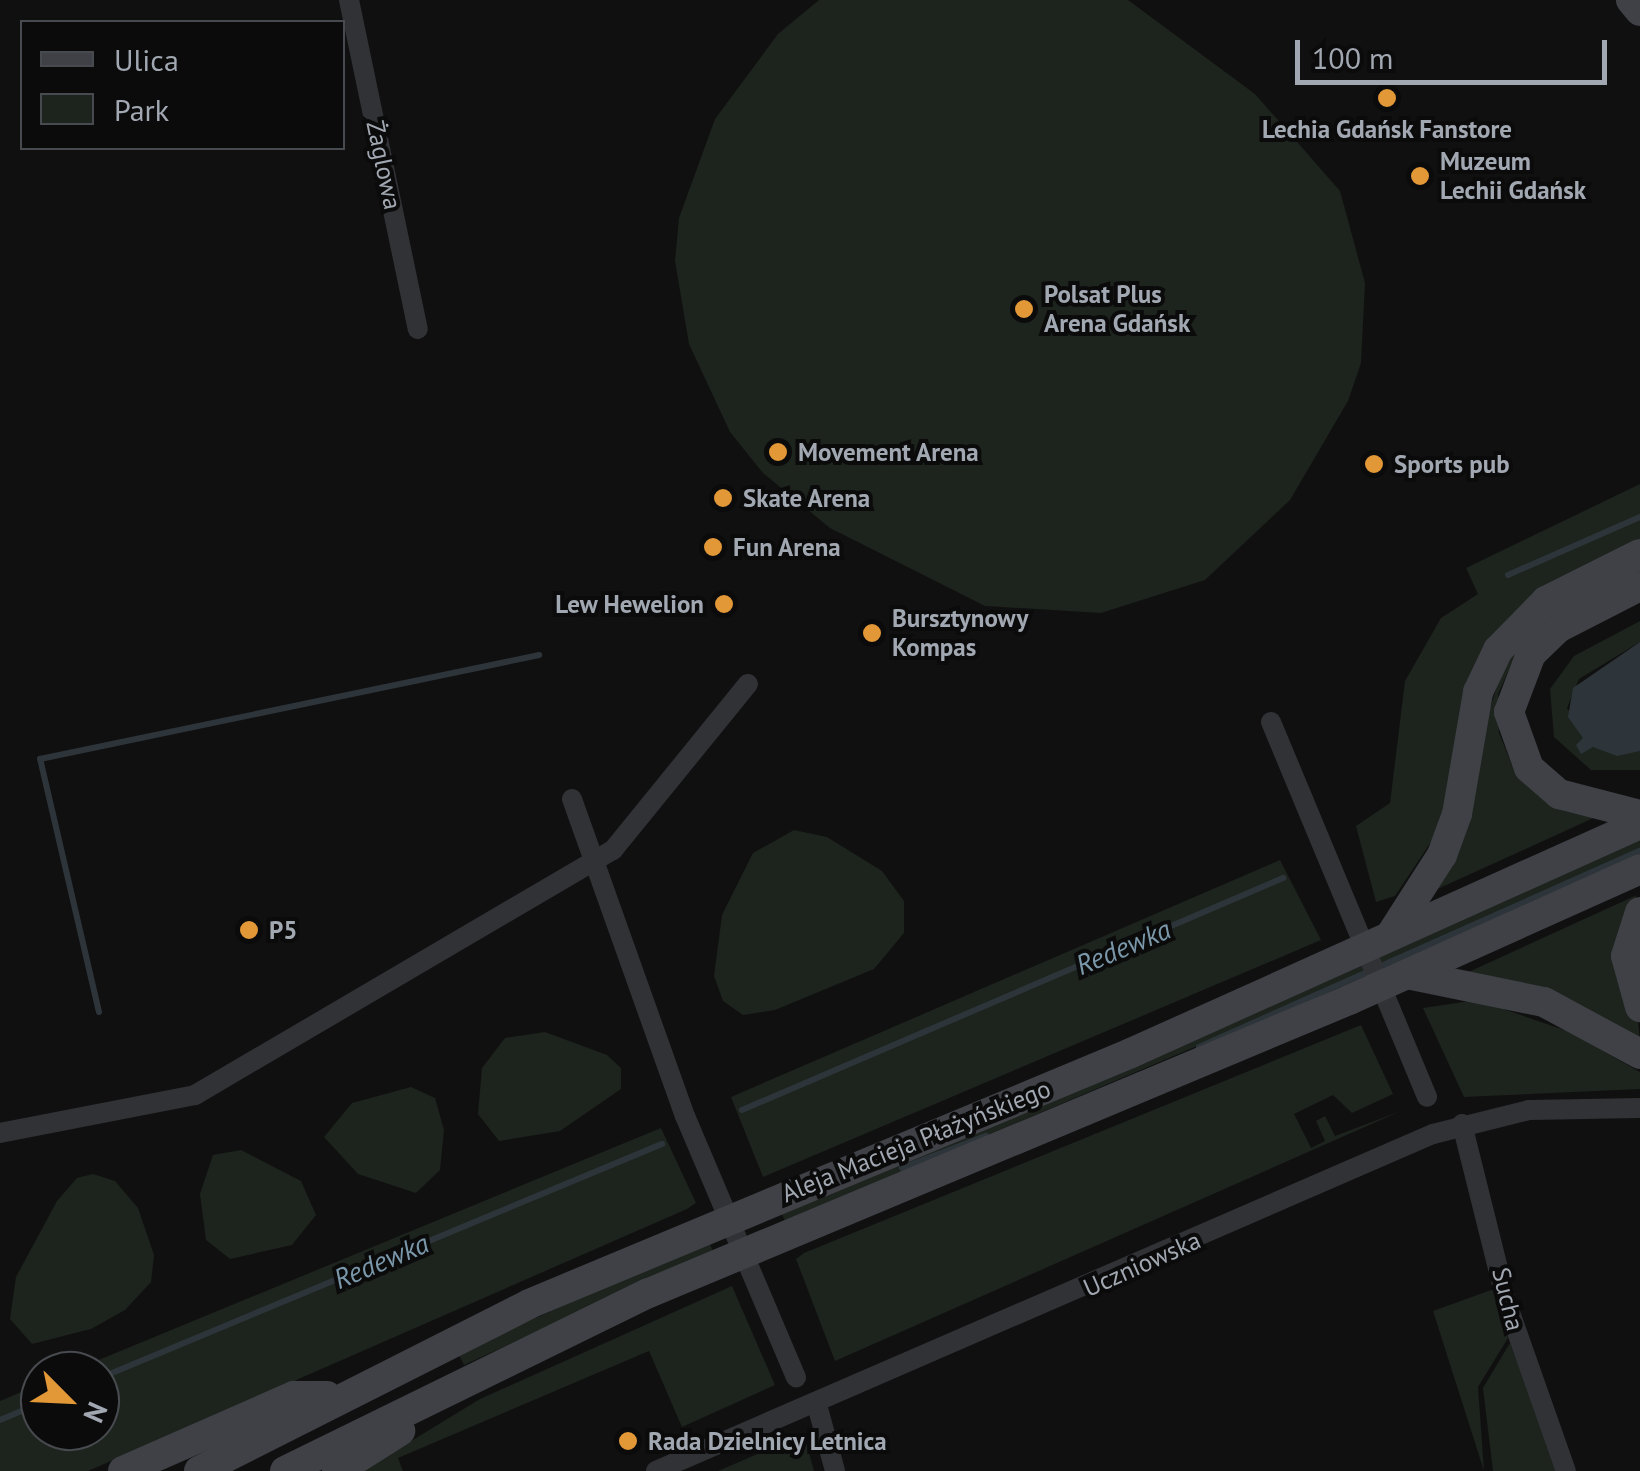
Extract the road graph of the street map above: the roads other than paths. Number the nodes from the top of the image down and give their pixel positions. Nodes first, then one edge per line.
1 (350, 0) edge
2 (1631, 0) edge
3 (1640, 11) edge
4 (418, 329) dead end
5 (1640, 554) edge
6 (1640, 586) edge
7 (748, 684) dead end
8 (1271, 722) dead end
9 (572, 799) dead end
10 (1640, 815) edge
11 (1640, 824) edge
12 (594, 859) junction
13 (1640, 869) edge
14 (1640, 912) edge
15 (1390, 936) junction
16 (1407, 974) junction
17 (1640, 1007) edge
18 (1640, 1054) edge
19 (1427, 1097) dead end
20 (1640, 1108) edge
21 (1462, 1124) junction
22 (0, 1133) edge
23 (511, 1358) junction
24 (796, 1377) dead end
25 (340, 1395) junction
26 (817, 1405) junction
27 (123, 1471) edge
28 (199, 1471) edge
29 (285, 1471) edge
30 (337, 1471) edge
31 (656, 1471) edge
32 (835, 1471) edge
33 (1566, 1471) edge

1 - 4 street, Żaglowa
2 - 3 main road
5 - 15 main road
6 - 10 main road
7 - 12 street
8 - 19 street
9 - 12 street
11 - 15 main road, Aleja Macieja Płażyńskiego
12 - 22 street
12 - 24 street
13 - 16 main road, Aleja Macieja Płażyńskiego
14 - 17 main road
15 - 25 main road, Aleja Macieja Płażyńskiego
16 - 18 main road
16 - 23 main road, Aleja Macieja Płażyńskiego
20 - 21 street, Uczniowska
21 - 26 street, Uczniowska
21 - 33 street, Sucha
23 - 29 main road, Aleja Macieja Płażyńskiego
23 - 30 main road
25 - 27 main road
25 - 28 main road, Aleja Macieja Płażyńskiego
26 - 31 street, Uczniowska
26 - 32 street

